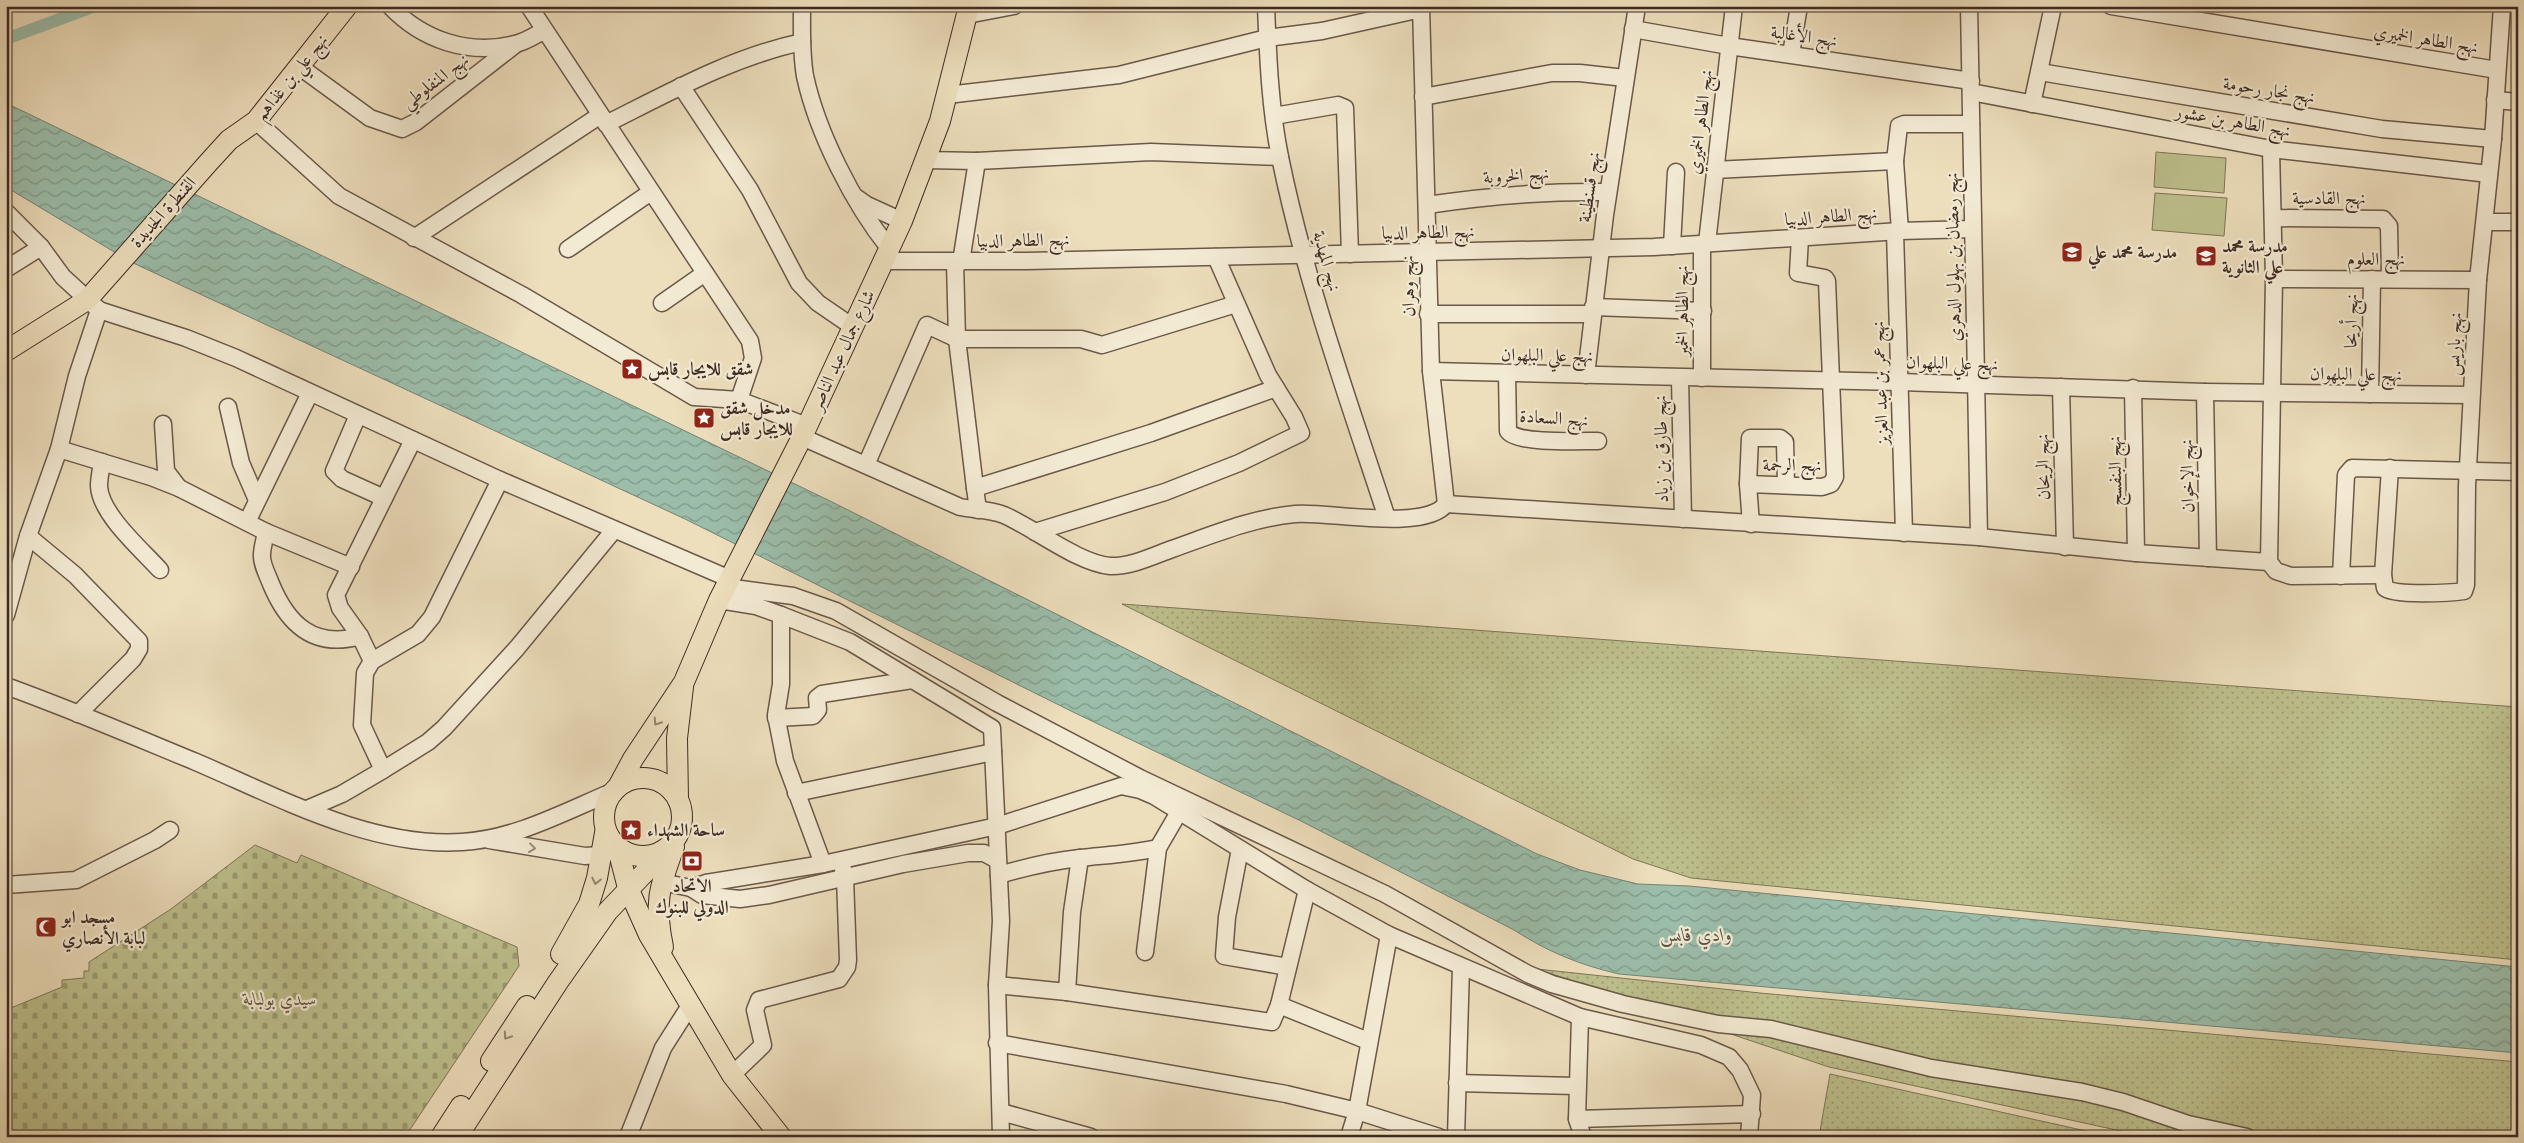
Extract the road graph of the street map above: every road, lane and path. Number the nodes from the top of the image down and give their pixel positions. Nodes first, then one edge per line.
1 (347, 6) edge
2 (390, 6) edge
3 (529, 6) edge
4 (802, 6) edge
5 (1014, 6) edge
6 (1266, 6) edge
7 (1637, 6) edge
8 (1734, 6) edge
9 (1799, 6) edge
10 (1969, 6) edge
11 (2052, 6) edge
12 (2112, 6) edge
13 (2502, 6) edge
14 (1421, 7) edge
15 (968, 10) edge
16 (1633, 30) junction
17 (544, 31) junction
18 (1268, 38) junction
19 (802, 42) junction
20 (516, 44) junction
21 (1729, 46) junction
22 (1791, 54) junction
23 (300, 67) junction
24 (2497, 70) junction
25 (2040, 72) junction
26 (1625, 78) junction
27 (681, 86) junction
28 (1971, 86) junction
29 (947, 95) junction
30 (1423, 97) junction
31 (2495, 100) junction
32 (2518, 102) edge
33 (2032, 104) junction
34 (1274, 116) junction
35 (602, 120) junction
36 (256, 121) junction
37 (1971, 124) junction
38 (2493, 139) junction
39 (2271, 149) junction
40 (1280, 157) junction
41 (926, 160) junction
42 (977, 161) junction
43 (1895, 161) junction
44 (208, 163) joint
45 (1714, 170) junction
46 (1676, 172) dead end
47 (2489, 174) junction
48 (651, 192) junction
49 (1608, 192) junction
50 (854, 195) junction
51 (1427, 205) junction
52 (6, 212) edge
53 (2273, 218) junction
54 (902, 221) junction
55 (2485, 222) junction
56 (2518, 222) edge
57 (1972, 229) junction
58 (1897, 232) junction
59 (414, 238) junction
60 (1800, 238) junction
61 (1705, 244) junction
62 (1672, 246) junction
63 (41, 247) junction
64 (1600, 248) junction
65 (568, 249) dead end
66 (1427, 252) junction
67 (887, 254) junction
68 (1350, 254) junction
69 (1304, 255) junction
70 (1216, 257) junction
71 (958, 262) junction
72 (6, 270) edge
73 (705, 274) junction
74 (2390, 278) junction
75 (2274, 279) junction
76 (2372, 279) junction
77 (2478, 280) junction
78 (662, 303) dead end
79 (1236, 304) junction
80 (93, 305) junction
81 (1592, 311) junction
82 (1704, 311) junction
83 (1428, 314) junction
84 (853, 327) junction
85 (957, 339) junction
86 (6, 351) edge
87 (1431, 372) junction
88 (1507, 374) junction
89 (1586, 375) junction
90 (1680, 378) junction
91 (1702, 378) junction
92 (1831, 382) junction
93 (1900, 382) junction
94 (1975, 384) junction
95 (2062, 386) junction
96 (1276, 388) junction
97 (2133, 388) junction
98 (2205, 392) junction
99 (2272, 392) junction
100 (310, 393) junction
101 (2370, 394) junction
102 (2471, 395) junction
103 (739, 400) junction
104 (228, 407) dead end
105 (358, 415) junction
106 (163, 424) dead end
107 (802, 438) junction
108 (413, 440) junction
109 (1598, 441) dead end
110 (59, 449) junction
111 (102, 462) junction
112 (866, 465) junction
113 (2390, 468) junction
114 (2468, 470) junction
115 (2518, 472) edge
116 (500, 480) junction
117 (1748, 484) junction
118 (1786, 485) junction
119 (179, 488) junction
120 (975, 488) junction
121 (384, 498) junction
122 (257, 500) junction
123 (1446, 504) junction
124 (978, 510) junction
125 (1387, 518) junction
126 (1683, 519) junction
127 (247, 522) junction
128 (1751, 524) junction
129 (614, 530) junction
130 (266, 532) junction
131 (1035, 532) junction
132 (1904, 533) junction
133 (28, 536) junction
134 (1979, 537) junction
135 (2065, 547) junction
136 (2136, 553) junction
137 (2208, 558) junction
138 (2269, 562) junction
139 (351, 567) junction
140 (160, 570) dead end
141 (2384, 575) junction
142 (2341, 576) junction
143 (728, 583) junction
144 (6, 615) edge
145 (781, 615) junction
146 (360, 636) junction
147 (372, 661) junction
148 (912, 680) junction
149 (684, 682) junction
150 (6, 686) edge
151 (78, 714) junction
152 (776, 718) junction
153 (994, 752) junction
154 (383, 770) junction
155 (616, 789) junction
156 (796, 793) junction
157 (678, 800) junction
158 (306, 809) junction
159 (1179, 812) junction
160 (997, 826) junction
161 (170, 830) dead end
162 (484, 839) junction
163 (674, 841) junction
164 (1158, 848) junction
165 (1240, 849) junction
166 (609, 852) junction
167 (1080, 858) junction
168 (839, 859) junction
169 (823, 864) junction
170 (998, 868) junction
171 (845, 878) junction
172 (661, 882) junction
173 (6, 885) edge
174 (628, 888) junction
175 (691, 888) junction
176 (1307, 890) junction
177 (1389, 935) junction
178 (1145, 952) dead end
179 (666, 964) junction
180 (1288, 967) junction
181 (1461, 967) junction
182 (997, 985) junction
183 (1067, 992) junction
184 (691, 1004) junction
185 (1279, 1005) junction
186 (1580, 1017) junction
187 (1368, 1041) junction
188 (997, 1043) junction
189 (732, 1075) junction
190 (1457, 1083) junction
191 (1576, 1086) junction
192 (1357, 1111) junction
193 (1001, 1112) junction
194 (1752, 1114) junction
195 (1577, 1119) junction
196 (441, 1137) edge
197 (457, 1137) edge
198 (628, 1137) edge
199 (781, 1137) edge
200 (1001, 1137) edge
201 (1091, 1137) edge
202 (1350, 1137) edge
203 (1439, 1137) edge
204 (1456, 1137) edge
205 (1583, 1137) edge
206 (1749, 1137) edge
207 (2247, 1137) edge

1 - 23 main road, نهج علي بن غذاهم
2 - 20 street
3 - 17 street
4 - 19 street
5 - 15 street
6 - 18 street, نهج المهدية
7 - 16 street, نهج قسنطينة
8 - 21 street, نهج الطاهر الخميري
9 - 22 street
10 - 28 street, نهج رمضان بن بهلول الدهري
11 - 25 street
12 - 24 street, نهج الطاهر الخميري
13 - 24 street, نهج باريس
14 - 18 street
14 - 30 street, نهج وهران
15 - 29 main road, شارع جمال عبد الناصر
16 - 21 street, نهج الأغالبة
16 - 26 street, نهج قسنطينة
17 - 20 street
17 - 35 street
18 - 29 street
18 - 34 street, نهج المهدية
19 - 27 street
19 - 50 street
20 - 23 street, نهج المنفلوطي
21 - 22 street, نهج الأغالبة
21 - 45 street, نهج الطاهر الخميري
22 - 28 street, نهج الأغالبة
23 - 36 main road, نهج علي بن غذاهم
24 - 31 street, نهج باريس
25 - 33 street
25 - 38 street, نهج نجار رحومة
26 - 30 street
26 - 49 street, نهج قسنطينة
27 - 35 street
27 - 84 street
28 - 33 street, نهج الطاهر بن عشور
28 - 37 street, نهج رمضان بن بهلول الدهري
29 - 41 main road, شارع جمال عبد الناصر
30 - 51 street, نهج وهران
31 - 32 street
31 - 38 street, نهج باريس
33 - 39 street, نهج الطاهر بن عشور
34 - 40 street, نهج المهدية
34 - 68 street
35 - 48 street
35 - 59 street
36 - 44 main road, نهج علي بن غذاهم
36 - 59 street
37 - 43 street, نهج عمر بن عبد العزيز
37 - 57 street, نهج رمضان بن بهلول الدهري
38 - 47 street, نهج باريس
39 - 47 street, نهج الطاهر بن عشور
39 - 53 street
40 - 42 street
40 - 69 street, نهج المهدية
41 - 42 street
41 - 54 main road, شارع جمال عبد الناصر
42 - 71 street
43 - 45 street
43 - 58 street, نهج عمر بن عبد العزيز
44 - 80 main road, القنطرة الجديدة
45 - 61 street, نهج الطاهر الخميري
46 - 62 street
47 - 55 street, نهج باريس
48 - 65 street
48 - 73 street
49 - 51 street, نهج الخروبة
49 - 64 street, نهج قسنطينة
50 - 54 street
50 - 67 street
51 - 66 street, نهج وهران
52 - 63 street
53 - 74 street, نهج القادسية
53 - 75 street
54 - 67 main road, شارع جمال عبد الناصر
55 - 56 street
55 - 77 street, نهج باريس
57 - 58 street, نهج الطاهر الدبيا
57 - 94 street, نهج رمضان بن بهلول الدهري
58 - 60 street, نهج الطاهر الدبيا
58 - 93 street, نهج عمر بن عبد العزيز
59 - 103 street
60 - 61 street, نهج الطاهر الدبيا
60 - 92 street
61 - 62 street, نهج الطاهر الدبيا
61 - 82 street, نهج الطاهر الخمير
62 - 64 street, نهج الطاهر الدبيا
63 - 72 street
63 - 80 street
64 - 66 street, نهج الطاهر الدبيا
64 - 81 street, نهج قسنطينة
66 - 68 street, نهج الطاهر الدبيا
66 - 83 street, نهج وهران
67 - 71 street, نهج الطاهر الدبيا
67 - 84 main road, شارع جمال عبد الناصر
68 - 69 street, نهج الطاهر الدبيا
69 - 70 street, نهج الطاهر الدبيا
69 - 125 street, نهج المهدية
70 - 71 street, نهج الطاهر الدبيا
70 - 79 street
71 - 85 street
73 - 78 street
73 - 103 street
74 - 76 street, نهج العلوم
74 - 77 street, نهج العلوم
75 - 76 street, نهج العلوم
75 - 99 street
76 - 101 street, نهج أريحا
77 - 102 street, نهج باريس
79 - 85 street
79 - 96 street
80 - 86 main road, القنطرة الجديدة
80 - 100 street
80 - 110 street
81 - 82 street
81 - 83 street
81 - 89 street, نهج قسنطينة
82 - 91 street, نهج الطاهر الخمير
83 - 87 street, نهج وهران
84 - 107 main road, شارع جمال عبد الناصر
85 - 112 street
85 - 120 street
87 - 88 street, نهج علي البلهوان
87 - 123 street, نهج وهران
88 - 89 street, نهج علي البلهوان
88 - 109 street, نهج السعادة
89 - 90 street, نهج علي البلهوان
90 - 91 street, نهج علي البلهوان
90 - 126 street, نهج طارق بن زياد
91 - 92 street, نهج علي البلهوان
92 - 93 street, نهج علي البلهوان
92 - 118 street, نهج الرحمة
93 - 94 street, نهج علي البلهوان
93 - 132 street, نهج عمر بن عبد العزيز
94 - 95 street, نهج علي البلهوان
94 - 134 street, نهج رمضان بن بهلول الدهري
95 - 97 street, نهج علي البلهوان
95 - 135 street, نهج الريحان
96 - 120 street
96 - 131 street
97 - 98 street, نهج علي البلهوان
97 - 136 street, نهج البنفسج
98 - 99 street, نهج علي البلهوان
98 - 137 street, نهج الإخوان
99 - 101 street, نهج علي البلهوان
99 - 138 street
100 - 105 street
100 - 122 street
101 - 102 street, نهج علي البلهوان
102 - 114 street, نهج باريس
103 - 107 street
104 - 122 street
105 - 108 street
105 - 121 street
106 - 119 street
107 - 112 street
107 - 143 main road, شارع جمال عبد الناصر
108 - 116 street
108 - 121 street
110 - 111 street
110 - 133 street
111 - 119 street
111 - 140 street
112 - 124 street
113 - 114 street
113 - 141 street
113 - 142 street
114 - 115 street
114 - 141 street, نهج باريس
116 - 129 street
116 - 147 street
117 - 118 street, نهج الرحمة
117 - 118 street
117 - 128 street, نهج الرحمة
119 - 127 street
120 - 124 street
121 - 139 street
122 - 127 street
123 - 125 street
123 - 126 street
124 - 131 street
125 - 131 street
126 - 128 street
127 - 130 street
128 - 132 street
129 - 143 street
129 - 154 street
130 - 139 street
130 - 146 street
132 - 134 street
133 - 144 street
133 - 151 street
134 - 135 street
135 - 136 street
136 - 137 street
137 - 138 street
138 - 142 street
139 - 146 street
141 - 142 street
143 - 145 street
143 - 149 main road, شارع جمال عبد الناصر
143 - 207 street
145 - 148 street
145 - 152 street
146 - 147 street
147 - 154 street
148 - 152 street
148 - 153 street
149 -> 155 main road
149 - 157 main road
150 - 151 street
151 - 158 street
152 - 156 street
153 - 156 street
153 - 160 street
154 - 158 street
155 - 157 main road
155 - 162 street
155 - 166 main road
156 - 169 street
157 - 163 main road
158 - 162 street
159 - 160 street
159 - 164 street
159 - 165 street
160 - 168 street
160 - 170 street
161 - 173 street
162 -> 166 street
163 - 166 main road
163 - 172 main road
163 - 174 main road
164 - 167 street
164 - 178 street
165 - 176 street
165 - 180 street
166 - 174 main road
166 -> 196 main road
167 - 170 street
167 - 183 street
168 - 169 street
168 - 171 street
169 - 175 street
170 - 171 street
170 - 182 street
171 - 175 street
171 - 189 street
172 - 175 street
172 - 179 main road
174 - 179 main road
174 - 197 main road
176 - 177 street
176 - 180 street
177 - 181 street
177 - 187 street
179 - 184 main road
180 - 185 street
181 - 186 street
181 - 190 street
182 - 183 street
182 - 188 street
183 - 185 street
184 - 189 main road
184 - 198 street
185 - 187 street
186 - 191 street
186 - 194 street
187 - 192 street
188 - 192 street
188 - 193 street
189 - 199 main road
190 - 191 street
190 - 204 street
191 - 195 street
192 - 202 street
192 - 203 street
193 - 200 street
193 - 201 street
194 - 195 street
194 - 206 street
195 - 205 street

